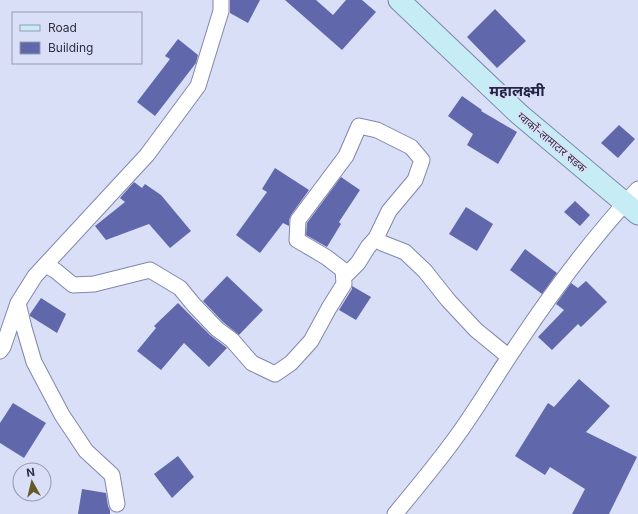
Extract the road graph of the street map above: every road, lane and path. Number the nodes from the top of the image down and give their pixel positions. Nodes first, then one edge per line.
1 (221, 0) edge
2 (399, 0) edge
3 (634, 202) edge
4 (376, 238) junction
5 (46, 265) junction
6 (344, 277) junction
7 (18, 303) junction
8 (0, 351) edge
9 (509, 357) junction
10 (117, 504) dead end
11 (395, 514) edge

1 - 5 street
2 - 3 main road, ग्वार्को-लामाटार सडक
3 - 9 street
4 - 6 street
4 - 6 street
4 - 9 street
5 - 6 street
5 - 7 street
7 - 8 street
7 - 10 street
9 - 11 street

